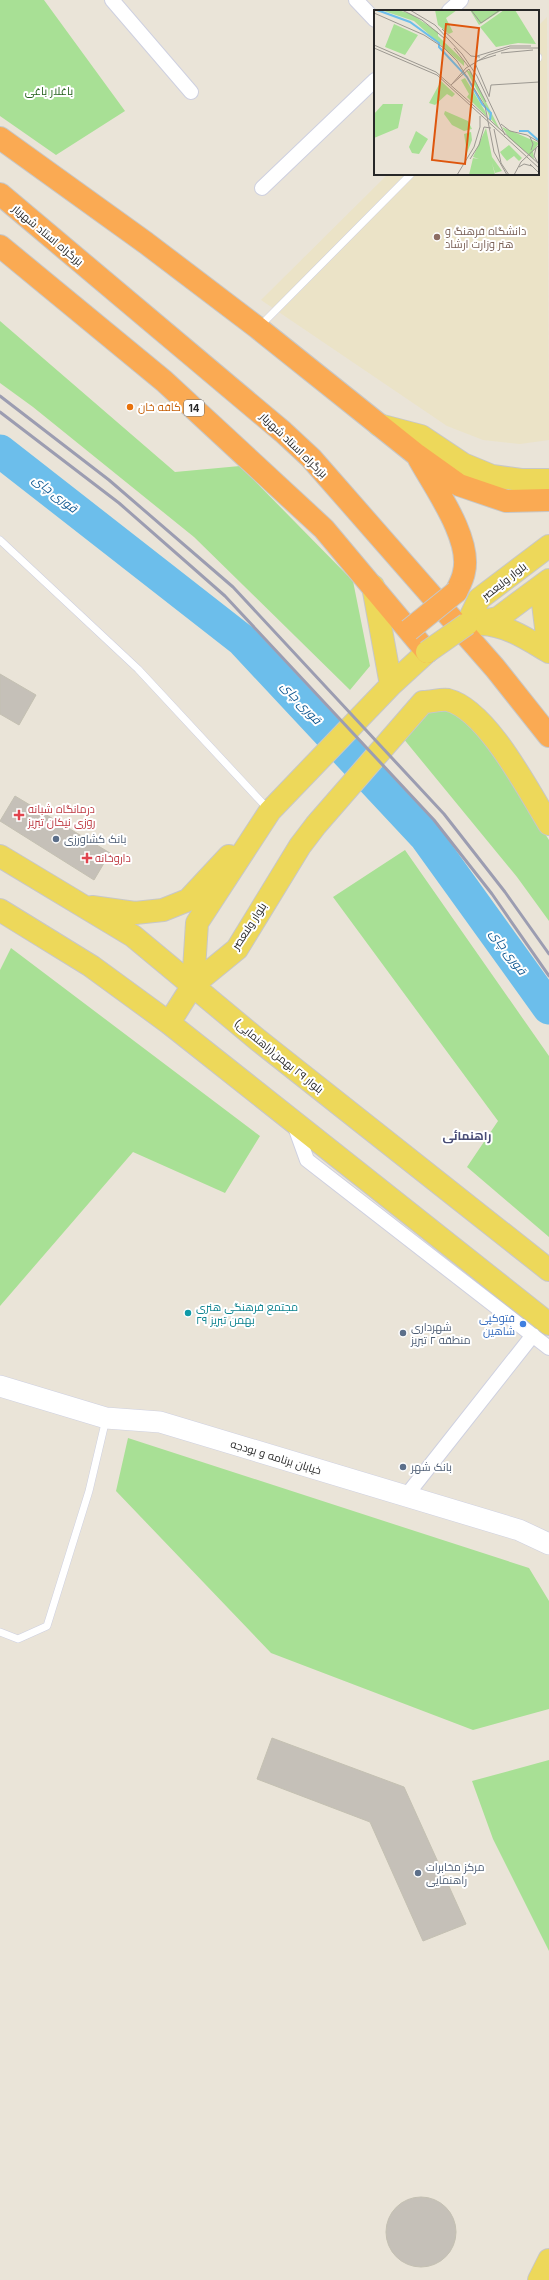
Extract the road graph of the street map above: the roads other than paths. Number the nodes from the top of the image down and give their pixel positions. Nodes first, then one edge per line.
1 (112, 0) edge
2 (356, 0) edge
3 (461, 0) edge
4 (450, 10) edge
5 (374, 19) edge
6 (374, 81) edge
7 (191, 92) dead end
8 (0, 138) edge
9 (410, 175) edge
10 (262, 188) dead end
11 (0, 194) edge
12 (0, 246) edge
13 (258, 328) junction
14 (379, 425) junction
15 (417, 455) junction
16 (549, 480) edge
17 (549, 500) edge
18 (0, 540) edge
19 (549, 546) edge
20 (545, 584) edge
21 (374, 586) junction
22 (467, 624) junction
23 (409, 630) junction
24 (427, 652) junction
25 (549, 652) edge
26 (391, 685) junction
27 (549, 736) edge
28 (270, 811) junction
29 (549, 824) edge
30 (0, 856) edge
31 (85, 906) junction
32 (0, 910) edge
33 (193, 985) junction
34 (168, 1023) junction
35 (549, 1270) edge
36 (541, 1330) edge
37 (549, 1348) edge
38 (0, 1386) edge
39 (106, 1418) junction
40 (406, 1496) junction
41 (549, 1544) edge
42 (0, 1632) edge
43 (549, 2260) edge
44 (539, 2280) edge

1 - 7 street
2 - 5 street
3 - 4 street
6 - 10 street
8 - 13 highway
9 - 13 lane
11 - 27 highway, بزرگراه استاد شهریار
12 - 21 highway, 14
13 - 14 highway
14 - 15 highway
14 - 16 main road
15 - 17 highway
15 - 23 highway, bridge
18 - 28 lane
19 - 22 main road, بلوار ولیعصر
20 - 22 main road
20 - 25 main road
21 - 23 highway
21 - 26 main road
22 - 24 main road, bridge
22 - 25 main road
23 - 24 highway
24 - 26 main road
26 - 28 main road
28 - 31 main road
28 - 33 main road
29 - 33 main road, بلوار ولىعصر
30 - 31 main road, بلوار ٢٩ بهمن(راهنمایی)
31 - 33 main road, بلوار ٢٩ بهمن(راهنمایی)
32 - 34 main road
33 - 34 main road
33 - 35 main road, بلوار ٢٩ بهمن(راهنمایی)
34 - 36 main road
36 - 37 street
36 - 40 street
38 - 39 street, خیابان برنامه و بودجه
39 - 40 street, خیابان برنامه و بودجه
39 - 42 lane
40 - 41 street, خیابان برنامه و بودجه
43 - 44 main road

